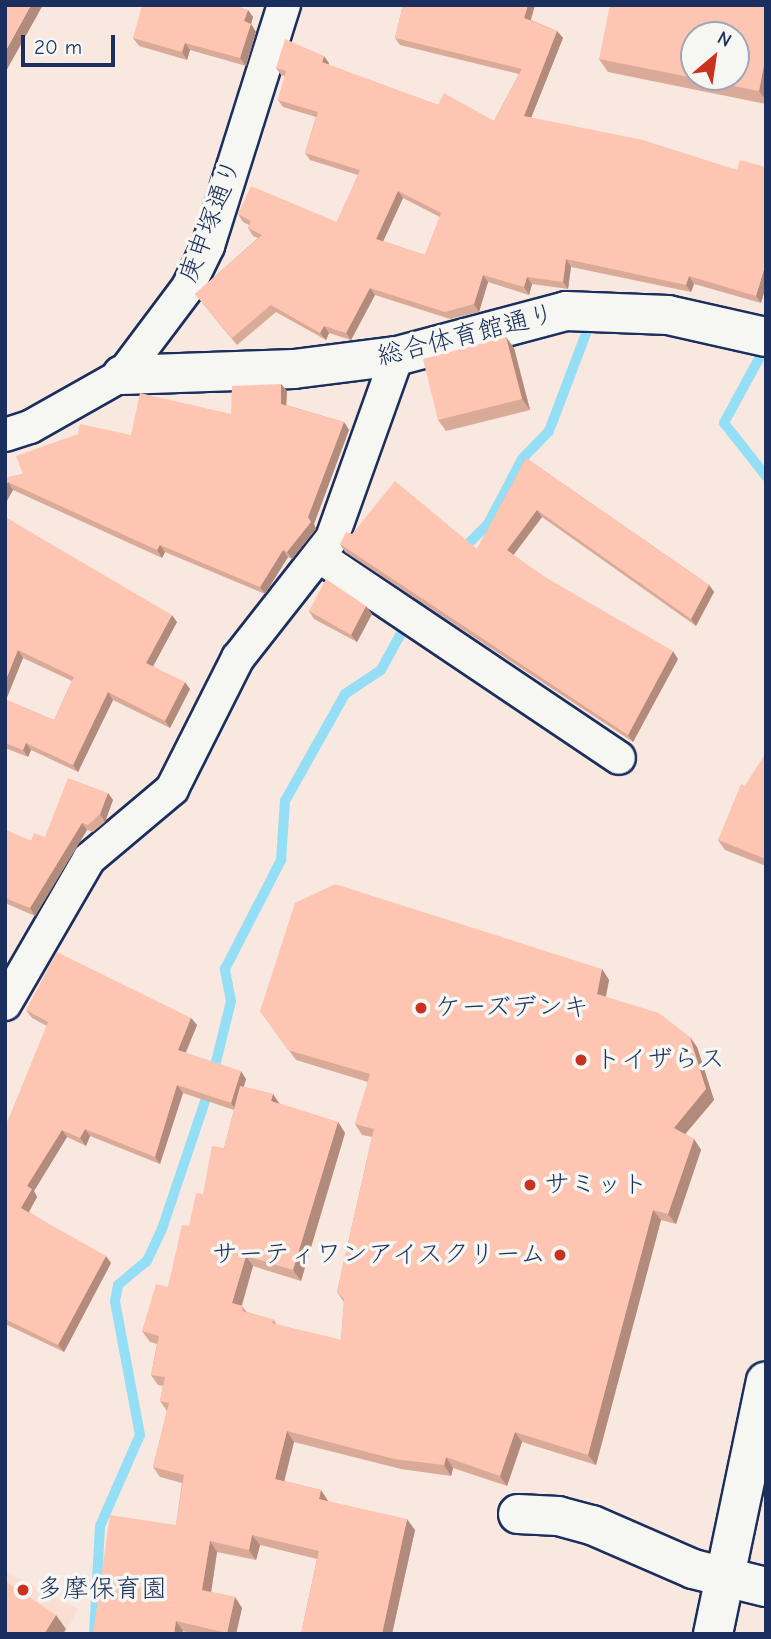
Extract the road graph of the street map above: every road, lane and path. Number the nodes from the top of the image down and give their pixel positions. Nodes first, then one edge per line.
1 (284, 5) edge
2 (766, 337) edge
3 (397, 356) junction
4 (122, 375) junction
5 (5, 436) edge
6 (320, 557) junction
7 (619, 758) dead end
8 (5, 1004) edge
9 (766, 1381) edge
10 (518, 1514) dead end
11 (725, 1577) junction
12 (766, 1587) edge
13 (713, 1634) edge

1 - 4 street, 庚申塚通り
2 - 3 street, 総合体育館通り
3 - 4 street, 総合体育館通り
3 - 6 street
4 - 5 street, 庚申塚通り
6 - 7 street
6 - 8 street
9 - 11 street
10 - 11 street
11 - 12 street
11 - 13 street

